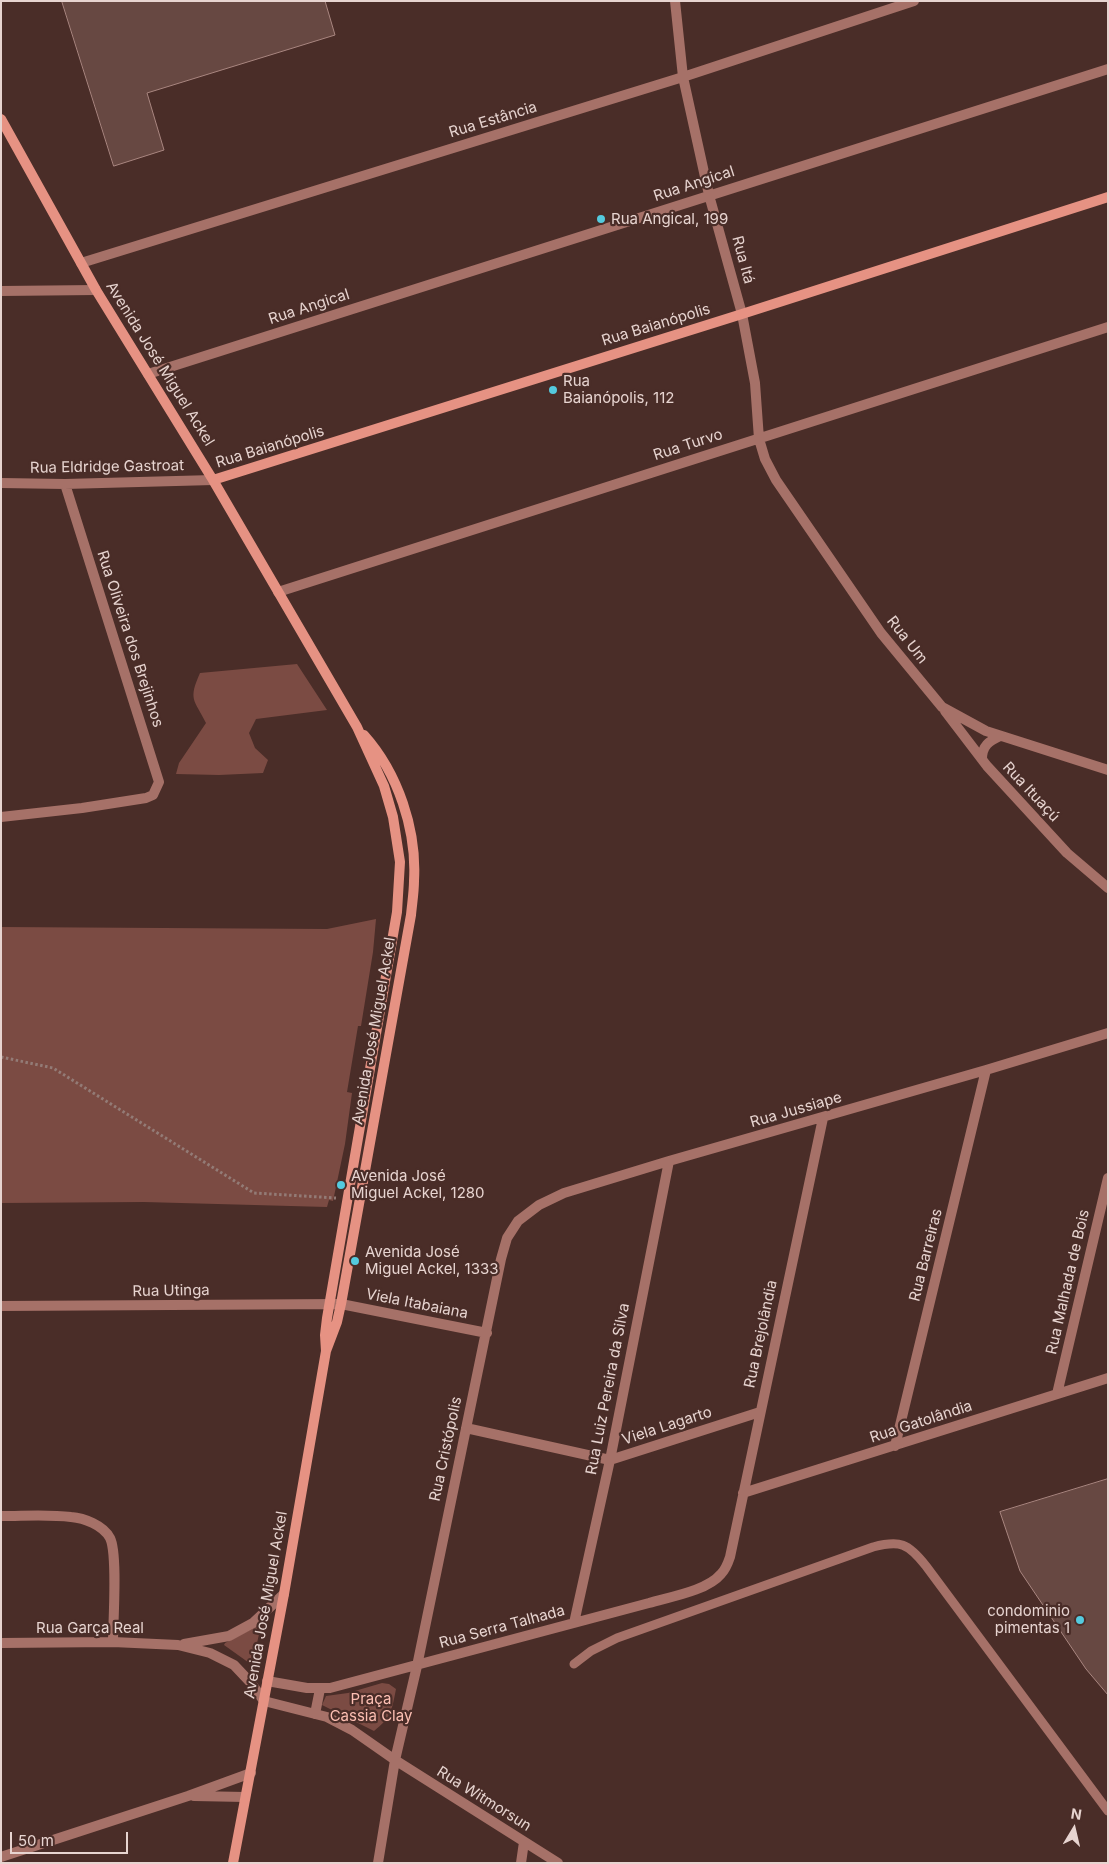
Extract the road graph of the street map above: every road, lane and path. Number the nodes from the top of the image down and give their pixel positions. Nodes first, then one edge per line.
1 (675, 1) edge
2 (914, 1) edge
3 (1108, 70) edge
4 (683, 77) junction
5 (1, 119) edge
6 (709, 195) junction
7 (1108, 197) edge
8 (81, 263) junction
9 (96, 290) junction
10 (1, 291) edge
11 (742, 314) junction
12 (1108, 327) edge
13 (148, 374) junction
14 (759, 439) junction
15 (213, 480) junction
16 (1, 483) edge
17 (65, 484) junction
18 (278, 592) junction
19 (942, 707) junction
20 (357, 726) junction
21 (1000, 736) junction
22 (982, 759) junction
23 (1108, 770) edge
24 (1, 817) edge
25 (1108, 888) edge
26 (1108, 1033) edge
27 (1, 1058) edge
28 (986, 1070) junction
29 (823, 1118) junction
30 (669, 1161) junction
31 (1108, 1178) edge
32 (348, 1199) junction
33 (507, 1238) joint
34 (335, 1304) junction
35 (1, 1306) edge
36 (487, 1333) junction
37 (1108, 1378) edge
38 (1057, 1394) junction
39 (760, 1412) junction
40 (466, 1428) junction
41 (896, 1446) junction
42 (610, 1460) junction
43 (743, 1494) junction
44 (1, 1516) edge
45 (730, 1557) joint
46 (284, 1594) junction
47 (574, 1623) junction
48 (113, 1642) junction
49 (1, 1644) edge
50 (178, 1645) junction
51 (574, 1664) dead end
52 (417, 1666) junction
53 (267, 1681) junction
54 (320, 1689) junction
55 (264, 1700) junction
56 (315, 1714) junction
57 (395, 1760) junction
58 (251, 1773) junction
59 (188, 1796) junction
60 (245, 1796) junction
61 (1108, 1811) edge
62 (524, 1842) junction
63 (1, 1857) edge
64 (233, 1863) edge
65 (378, 1863) edge
66 (521, 1863) edge
67 (558, 1863) edge

1 - 4 street, Rua Itá
2 - 4 street, Rua Estância
3 - 6 street, Rua Angical
4 - 6 street, Rua Itá
4 - 8 street, Rua Estância
5 - 8 street, Avenida José Miguel Ackel
6 - 11 street, Rua Itá
6 - 13 street, Rua Angical
7 - 11 street, Rua Baianópolis
8 - 9 street, Avenida José Miguel Ackel
9 - 10 street
9 - 13 street, Avenida José Miguel Ackel
11 - 14 street, Rua Itá
11 - 15 street, Rua Baianópolis
12 - 14 street, Rua Turvo
13 - 15 street, Avenida José Miguel Ackel
14 - 18 street, Rua Turvo
14 - 19 street, Rua Um
15 - 17 street, Rua Eldridge Gastroat
15 - 18 street, Avenida José Miguel Ackel
16 - 17 street, Rua Eldridge Gastroat
17 - 24 street, Rua Oliveira dos Brejinhos
18 - 20 street, Avenida José Miguel Ackel
19 - 21 street, Rua Um
19 - 22 street, Rua Ituaçú
20 - 32 street, Avenida José Miguel Ackel
20 - 34 street, Avenida José Miguel Ackel
21 - 22 street
21 - 23 street, Rua Um
22 - 25 street, Rua Ituaçú
26 - 28 street, Rua Jussiape
27 - 32 path
28 - 29 street, Rua Jussiape
28 - 41 street, Rua Barreiras
29 - 30 street, Rua Jussiape
29 - 39 street, Rua Brejolândia
30 - 33 street, Rua Jussiape
30 - 42 street, Rua Luiz Pereira da Silva
31 - 38 street, Rua Malhada de Bois
32 - 34 street, Avenida José Miguel Ackel
33 - 36 street, Rua Cristópolis
34 - 35 street, Rua Utinga
34 - 36 street, Viela Itabaiana
34 - 46 street, Avenida José Miguel Ackel
36 - 40 street, Rua Cristópolis
37 - 38 street, Rua Gatolândia
38 - 41 street, Rua Gatolândia
39 - 42 street, Viela Lagarto
39 - 43 street, Rua Brejolândia
40 - 42 street, Viela Lagarto
40 - 52 street, Rua Cristópolis
41 - 43 street, Rua Gatolândia
42 - 47 street, Rua Luiz Pereira da Silva
43 - 45 street, Rua Brejolândia
44 - 48 street
45 - 47 street, Rua Serra Talhada
46 - 50 street
46 - 53 street, Avenida José Miguel Ackel
47 - 52 street, Rua Serra Talhada
48 - 49 street, Rua Garça Real
48 - 50 street, Rua Garça Real
50 - 55 street
51 - 61 lane
52 - 54 street, Rua Serra Talhada
52 - 57 street, Rua Cristópolis
53 - 54 street, Rua Serra Talhada
53 - 55 street, Avenida José Miguel Ackel
54 - 56 street
55 - 56 street
55 - 58 street, Avenida José Miguel Ackel
56 - 57 street
57 - 62 street, Rua Witmorsun
57 - 65 street, Rua Cristópolis
58 - 59 street
58 - 60 street, Avenida José Miguel Ackel
59 - 60 street
59 - 63 street
60 - 64 street, Avenida José Miguel Ackel
62 - 66 street
62 - 67 street, Rua Witmorsun

